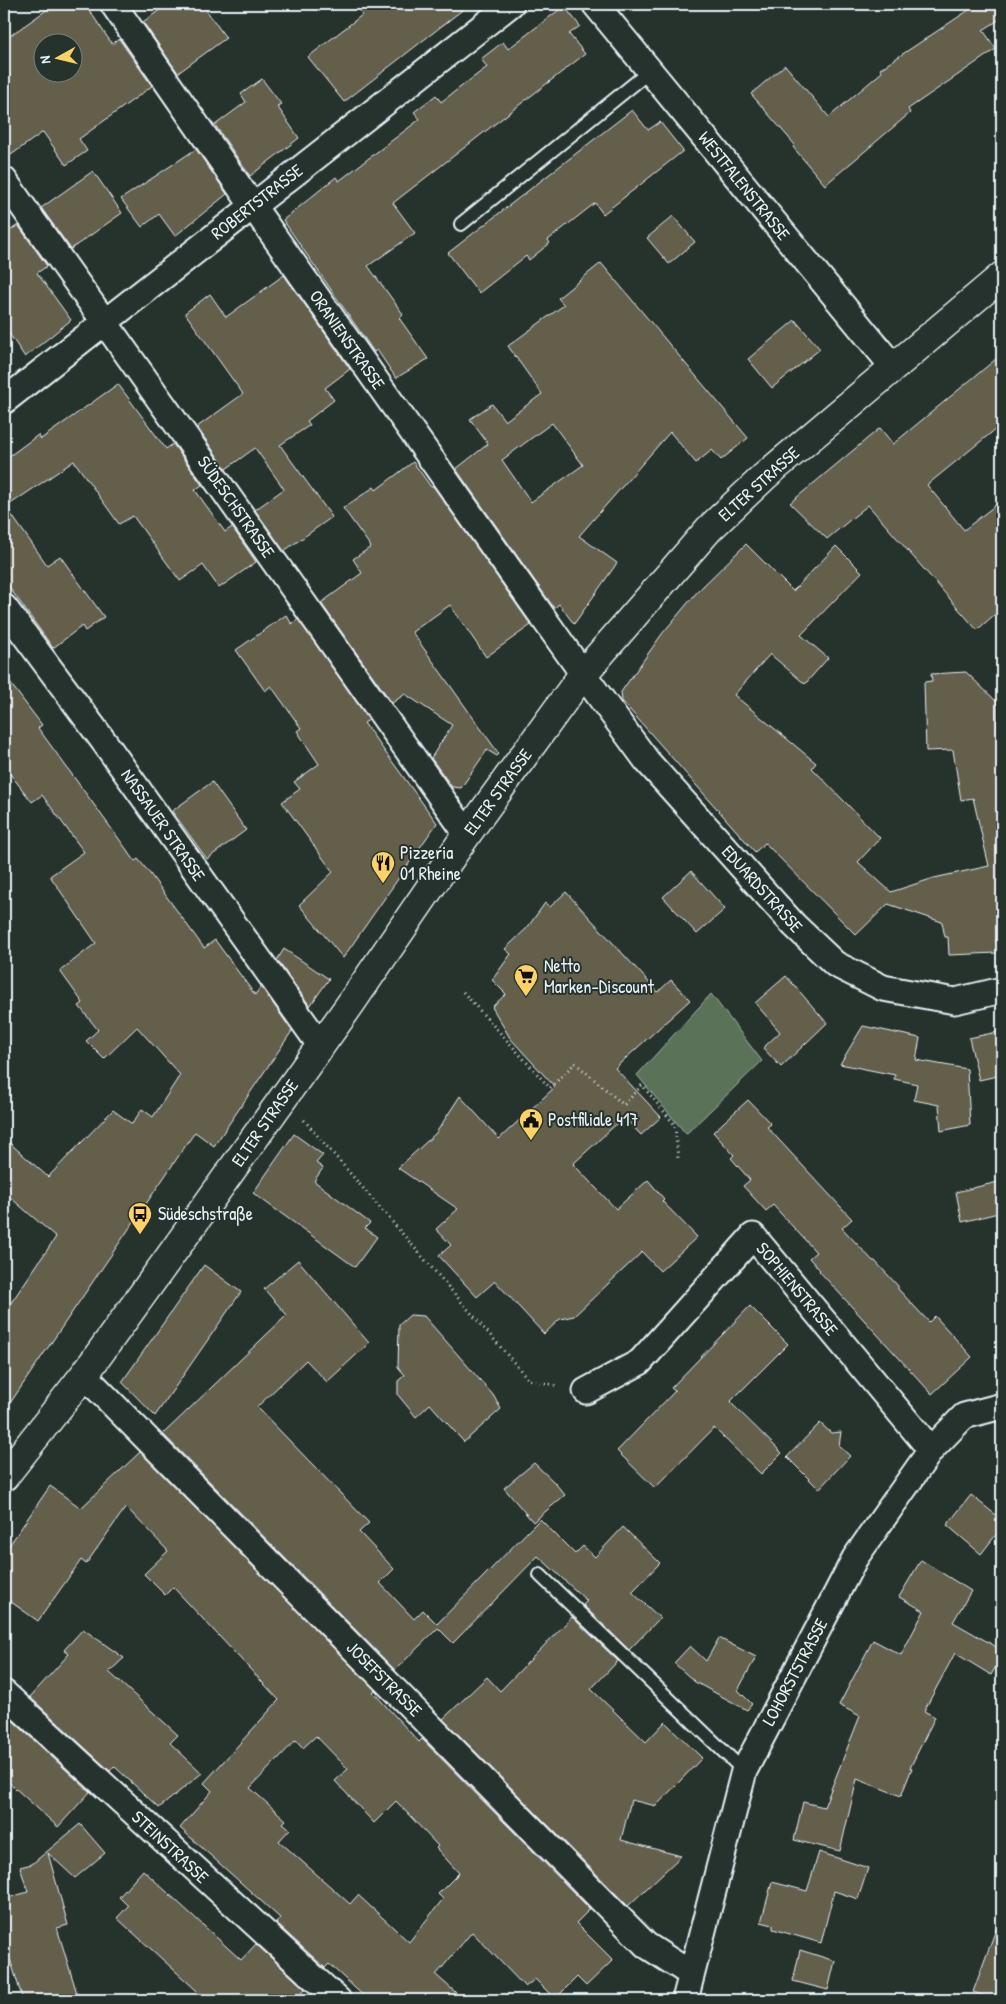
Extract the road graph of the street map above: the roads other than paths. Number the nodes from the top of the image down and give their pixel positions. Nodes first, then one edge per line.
1 (113, 4) edge
2 (511, 4) edge
3 (594, 4) edge
4 (650, 71) junction
5 (4, 180) edge
6 (252, 205) junction
7 (460, 224) dead end
8 (1002, 276) edge
9 (106, 322) junction
10 (894, 368) junction
11 (4, 400) edge
12 (4, 607) edge
13 (583, 674) junction
14 (467, 834) junction
15 (1002, 990) edge
16 (320, 1045) junction
17 (84, 1375) junction
18 (586, 1391) road end
19 (1002, 1406) edge
20 (931, 1450) junction
21 (4, 1477) edge
22 (540, 1575) dead end
23 (4, 1693) edge
24 (744, 1771) junction
25 (690, 1974) junction
26 (338, 2000) edge
27 (685, 2000) edge

1 - 6 street, ORANIENSTRASSE
2 - 6 street, ROBERTSTRASSE
3 - 4 street, WESTFALENSTRASSE
4 - 7 lane
4 - 10 street, WESTFALENSTRASSE
5 - 9 street, SÜDESCHSTRASSE
6 - 9 street, ROBERTSTRASSE
6 - 13 street, ORANIENSTRASSE
8 - 10 main road, ELTER STRASSE
9 - 11 street, ROBERTSTRASSE
9 - 14 street, SÜDESCHSTRASSE
10 - 13 main road, ELTER STRASSE
12 - 16 street, NASSAUER STRASSE
13 - 14 main road, ELTER STRASSE
13 - 15 street, EDUARDSTRASSE
14 - 16 main road, ELTER STRASSE
16 - 17 main road, ELTER STRASSE
17 - 21 main road, ELTER STRASSE
17 - 25 street, JOSEFSTRASSE
18 - 20 street, SOPHIENSTRASSE
19 - 20 street, LOHORSTSTRASSE
20 - 24 street, LOHORSTSTRASSE
22 - 24 lane
23 - 26 street, STEINSTRASSE
24 - 25 street, LOHORSTSTRASSE
25 - 27 street, LOHORSTSTRASSE

